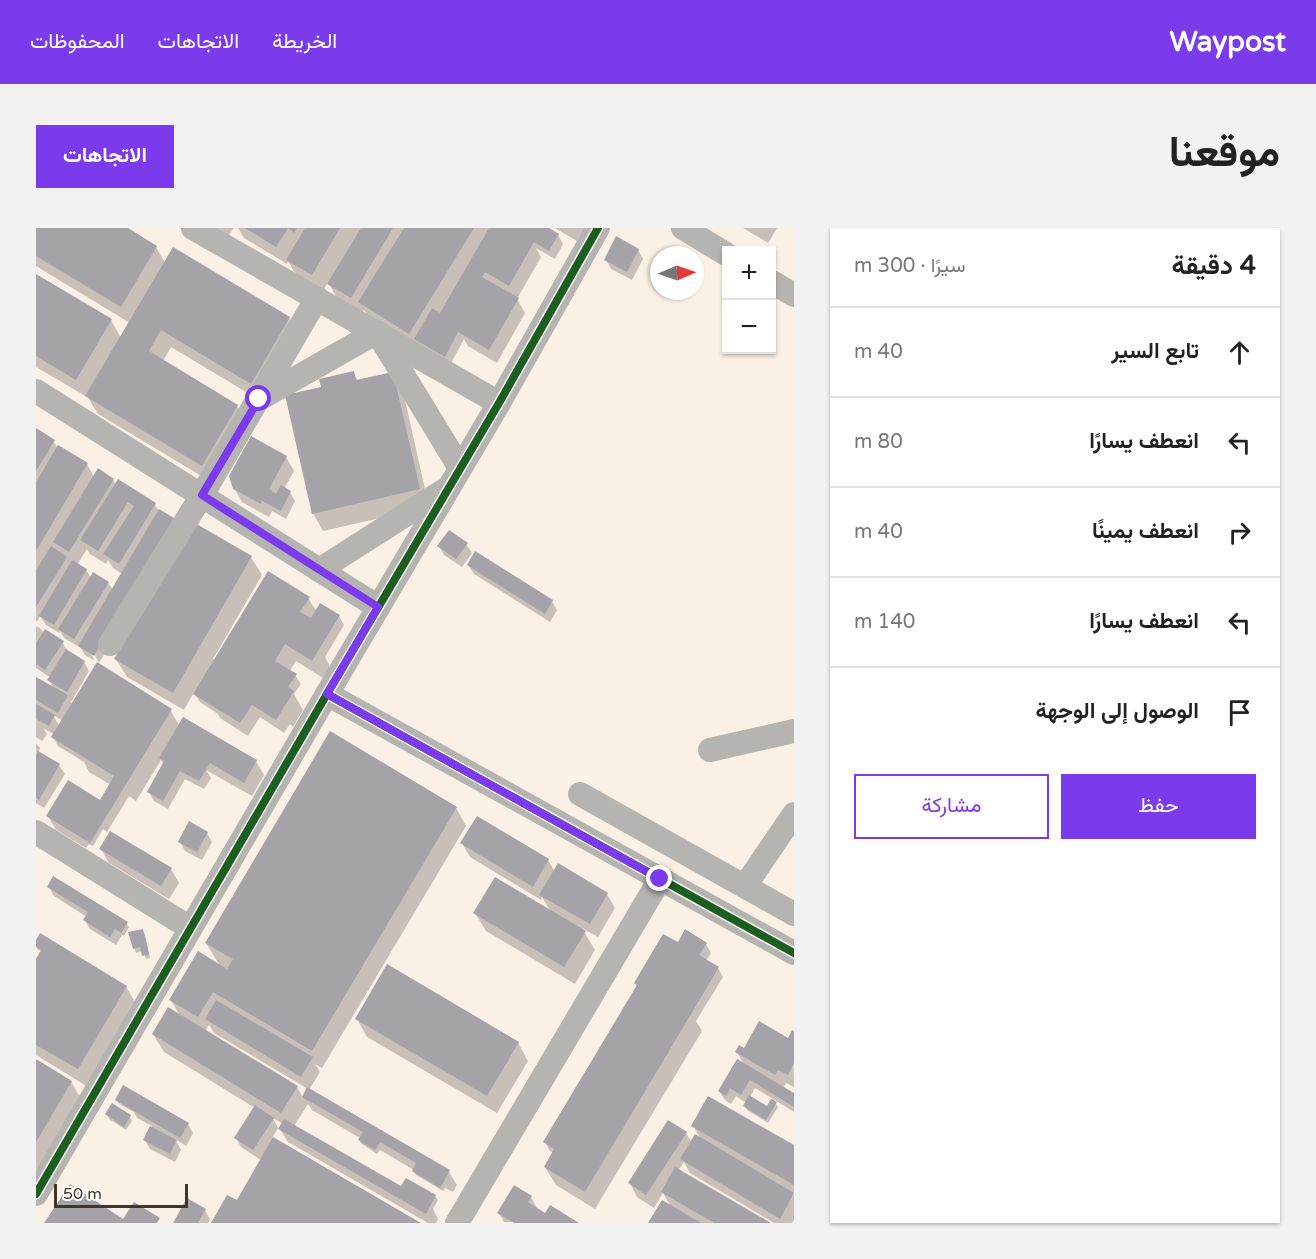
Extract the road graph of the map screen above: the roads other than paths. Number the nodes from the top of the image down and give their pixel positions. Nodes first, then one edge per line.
1 (193, 228) edge
2 (597, 228) edge
3 (683, 228) edge
4 (722, 252) edge
5 (776, 285) edge
6 (794, 295) edge
7 (316, 298) junction
8 (377, 332) junction
9 (36, 391) edge
10 (259, 399) junction
11 (499, 402) junction
12 (454, 478) junction
13 (202, 495) junction
14 (319, 570) junction
15 (378, 607) junction
16 (110, 644) dead end
17 (327, 694) junction
18 (794, 731) edge
19 (710, 750) dead end
20 (580, 794) dead end
21 (794, 814) edge
22 (36, 832) edge
23 (660, 879) junction
24 (745, 886) junction
25 (794, 914) edge
26 (190, 928) junction
27 (794, 953) edge
28 (36, 1194) edge
29 (458, 1223) edge

1 - 7 street
2 - 11 street
3 - 4 street
5 - 6 street
7 - 8 street
7 - 10 street
8 - 10 street
8 - 11 street
8 - 12 street
9 - 13 street
10 - 13 street
11 - 12 street
12 - 14 street
12 - 15 street
13 - 14 street
13 - 16 street
14 - 15 street
15 - 17 street
17 - 23 street
17 - 26 street
18 - 19 street
20 - 24 street
21 - 24 street
22 - 26 street
23 - 27 street
23 - 29 street
24 - 25 street
26 - 28 street

